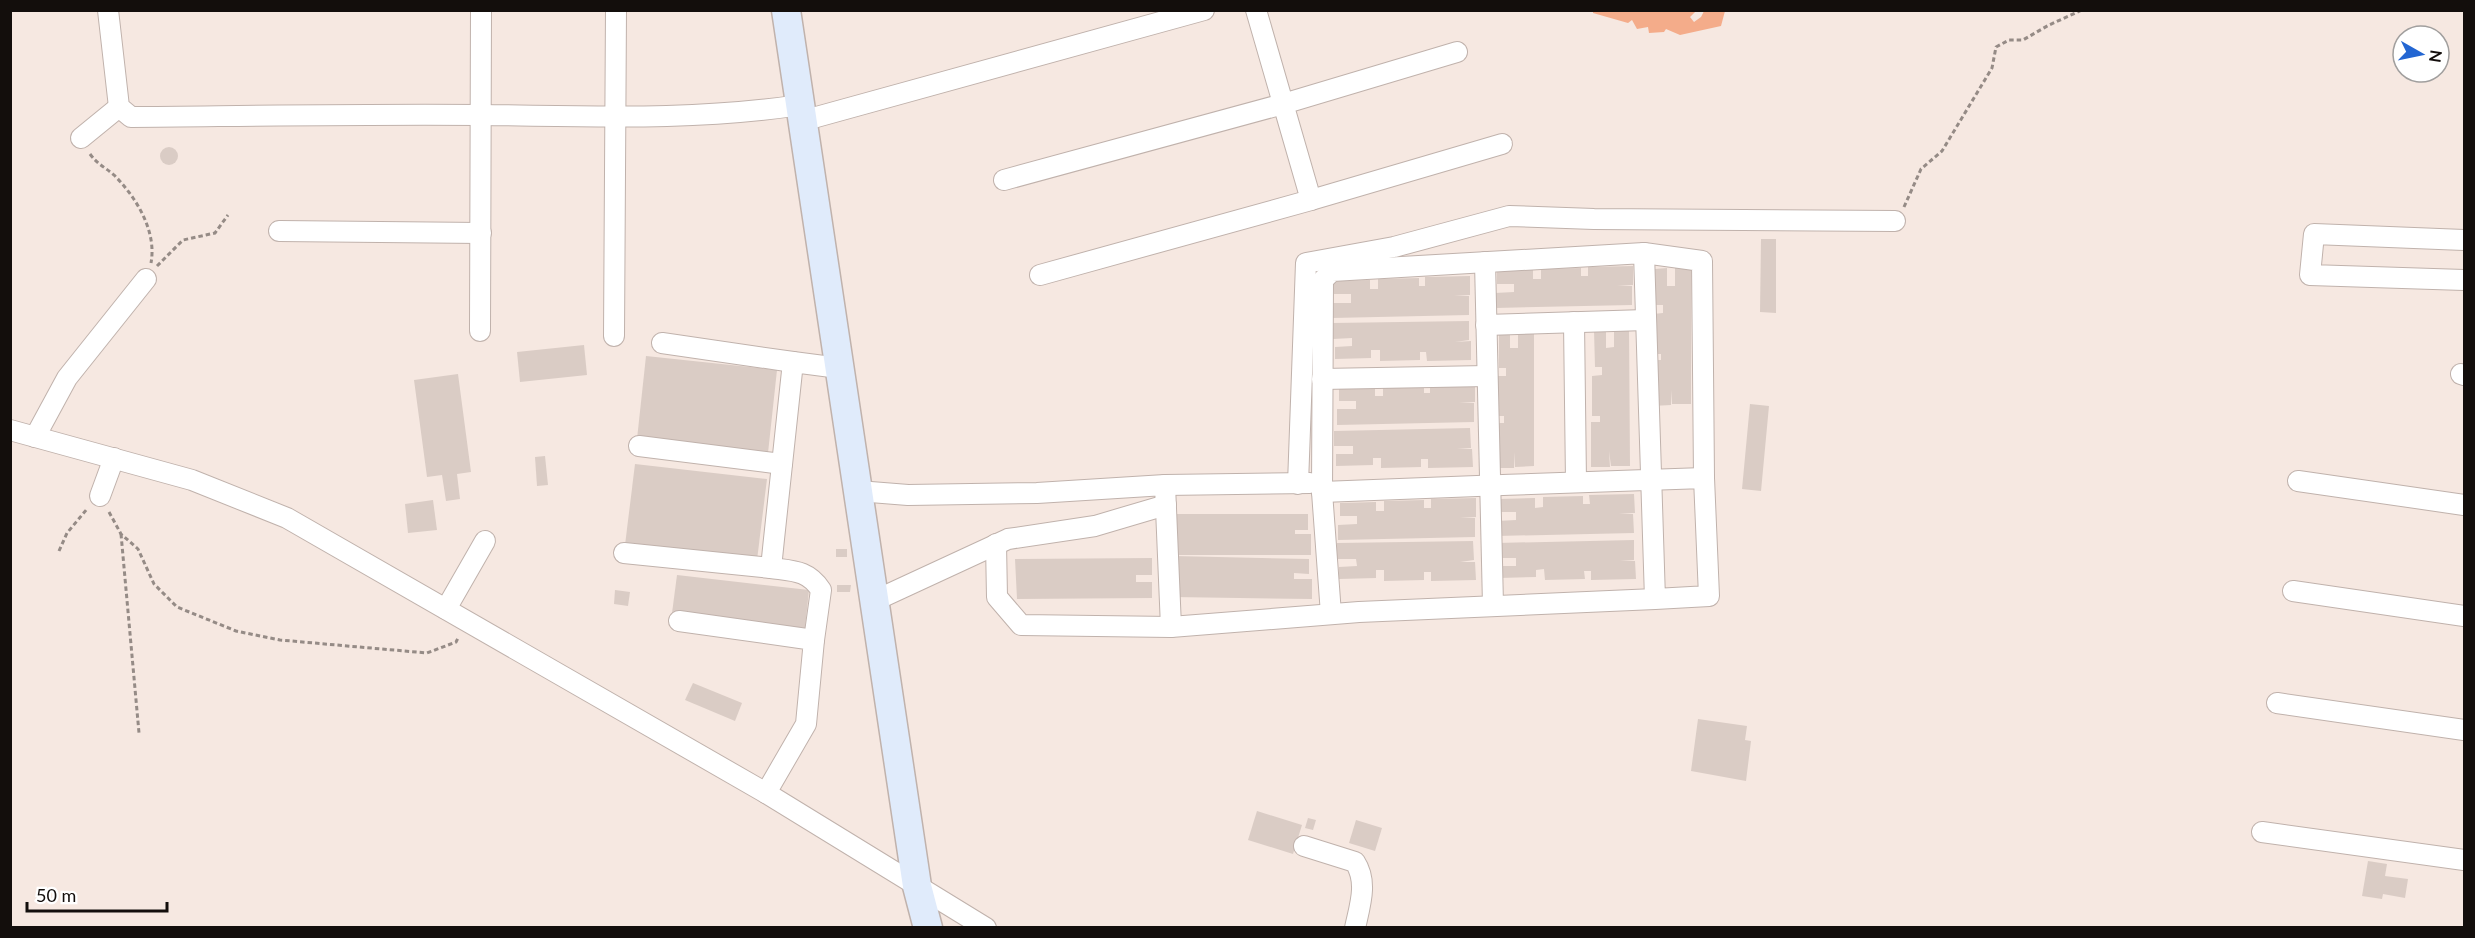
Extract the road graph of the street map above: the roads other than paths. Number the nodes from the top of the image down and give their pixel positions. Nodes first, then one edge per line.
1 (108, 10) edge
2 (481, 10) edge
3 (616, 10) edge
4 (786, 10) edge
5 (1204, 10) edge
6 (1256, 10) edge
7 (1457, 52) dead end
8 (1283, 104) junction
9 (118, 107) junction
10 (801, 113) junction
11 (482, 115) junction
12 (616, 117) junction
13 (81, 138) road end
14 (1502, 144) dead end
15 (1004, 180) dead end
16 (1311, 200) junction
17 (1895, 221) road end
18 (279, 231) dead end
19 (481, 233) junction
20 (2464, 240) edge
21 (1644, 253) junction
22 (1485, 262) junction
23 (1040, 275) dead end
24 (146, 279) road end
25 (2464, 280) edge
26 (1646, 320) junction
27 (1574, 322) junction
28 (1486, 325) junction
29 (480, 331) dead end
30 (614, 336) dead end
31 (662, 344) dead end
32 (793, 362) junction
33 (839, 368) junction
34 (1487, 376) junction
35 (1322, 379) junction
36 (10, 430) edge
37 (35, 437) junction
38 (639, 447) dead end
39 (114, 458) junction
40 (782, 464) junction
41 (1704, 478) junction
42 (1651, 480) junction
43 (2298, 481) dead end
44 (1576, 482) junction
45 (1298, 483) junction
46 (1166, 485) junction
47 (1489, 486) junction
48 (1322, 488) junction
49 (858, 491) junction
50 (100, 496) road end
51 (1166, 505) junction
52 (2464, 505) edge
53 (485, 541) dead end
54 (996, 544) junction
55 (624, 553) dead end
56 (771, 568) junction
57 (2293, 591) dead end
58 (1655, 599) junction
59 (874, 601) junction
60 (1493, 605) junction
61 (446, 609) junction
62 (1332, 614) junction
63 (2464, 616) edge
64 (679, 621) dead end
65 (1171, 627) junction
66 (814, 640) junction
67 (2277, 704) dead end
68 (2464, 730) edge
69 (766, 793) junction
70 (2262, 832) dead end
71 (1304, 846) dead end
72 (2464, 860) edge
73 (917, 886) junction
74 (928, 927) edge
75 (986, 927) edge
76 (1355, 927) edge

1 - 9 street
2 - 11 street
3 - 12 street
4 - 10 main road
5 - 10 street
6 - 8 street
7 - 8 street
8 - 15 street
8 - 16 street
9 - 11 street
9 - 13 street
10 - 12 street
10 - 33 main road
11 - 12 street
11 - 19 street
12 - 30 street
14 - 16 street
16 - 23 street
17 - 45 street
18 - 19 street
19 - 29 street
20 - 25 street
21 - 22 street
21 - 26 street
21 - 41 street
22 - 28 street
22 - 35 street
24 - 37 street
26 - 27 street
26 - 42 street
27 - 28 street
27 - 44 street
28 - 34 street
31 - 32 street
32 - 33 street
32 - 40 street
33 - 49 main road
34 - 35 street
34 - 47 street
35 - 48 street
36 - 37 street
37 - 39 street
38 - 40 street
39 - 50 street
39 - 61 street
40 - 56 street
41 - 42 street
41 - 58 street
42 - 44 street
42 - 58 street
43 - 52 street
44 - 47 street
45 - 46 street
45 - 48 street
46 - 49 street
46 - 51 street
47 - 48 street
47 - 60 street
48 - 62 street
49 - 59 main road
51 - 54 street
51 - 65 street
53 - 61 street
54 - 59 street
54 - 65 street
55 - 56 street
56 - 66 street
57 - 63 street
58 - 60 street
59 - 73 main road
60 - 62 street
61 - 69 street
62 - 65 street
64 - 66 street
66 - 69 street
67 - 68 street
69 - 73 street
70 - 72 street
71 - 76 street
73 - 74 main road
73 - 75 street

